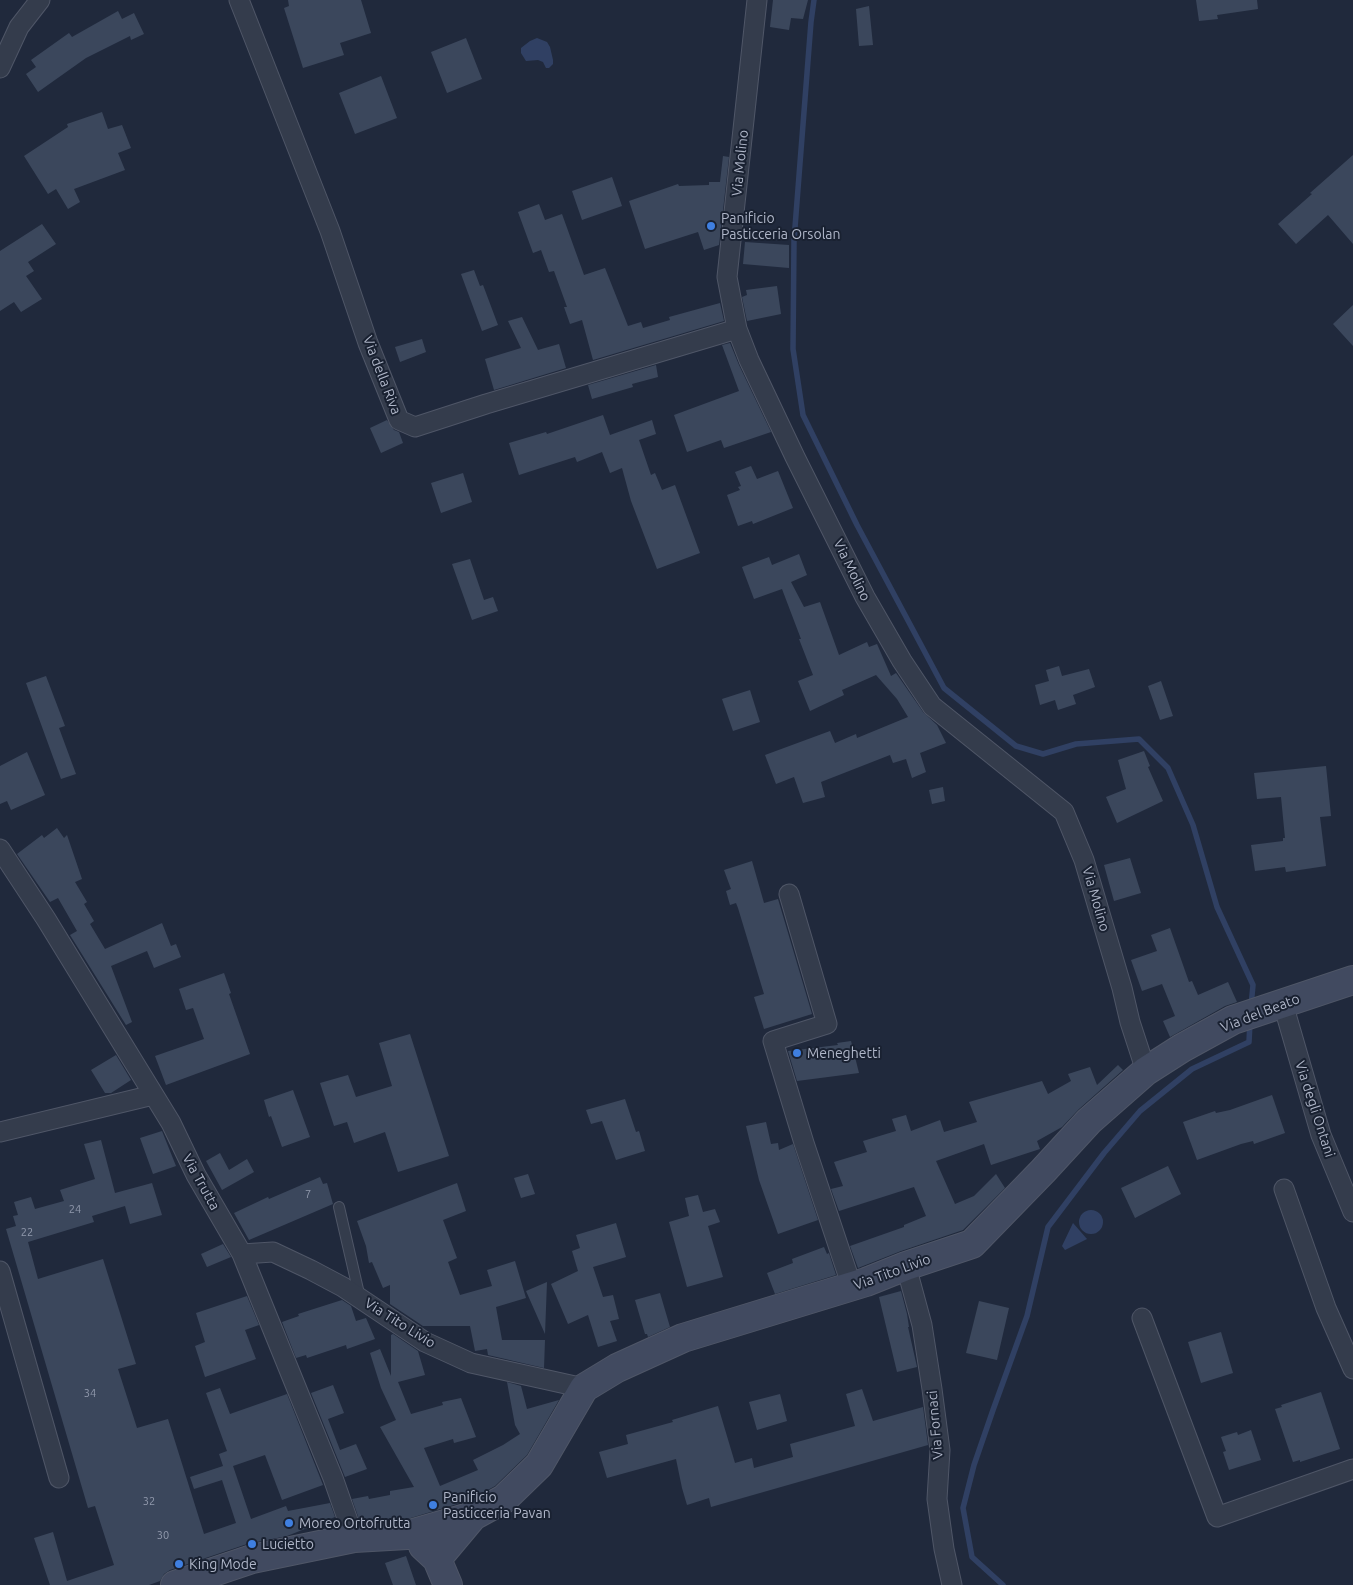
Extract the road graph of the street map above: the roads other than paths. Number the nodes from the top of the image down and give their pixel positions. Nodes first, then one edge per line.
1 (40, 0) edge
2 (239, 0) edge
3 (757, 0) edge
4 (0, 68) edge
5 (737, 329) junction
6 (0, 849) edge
7 (789, 894) dead end
8 (1353, 980) edge
9 (1273, 1007) junction
10 (1146, 1070) junction
11 (153, 1095) junction
12 (0, 1132) edge
13 (1284, 1189) dead end
14 (340, 1207) dead end
15 (1353, 1212) edge
16 (242, 1254) junction
17 (906, 1266) junction
18 (0, 1271) edge
19 (852, 1287) junction
20 (360, 1298) junction
21 (1142, 1318) dead end
22 (1353, 1369) edge
23 (584, 1388) junction
24 (1353, 1469) edge
25 (59, 1478) dead end
26 (472, 1516) junction
27 (407, 1535) junction
28 (354, 1538) junction
29 (437, 1559) junction
30 (174, 1585) edge
31 (448, 1585) edge
32 (952, 1585) edge

1 - 4 street
2 - 5 street, Via della Riva
3 - 5 street, Via Molino
5 - 10 street, Via Molino
6 - 11 street, Via Trutta
7 - 19 street
8 - 9 street, Via del Beato
9 - 10 street, Via del Beato
9 - 15 street, Via degli Ontani
10 - 17 street, Via Tito Livio
11 - 12 street
11 - 16 street, Via Trutta
13 - 22 street
14 - 20 lane, Via Tito Livio
16 - 20 street, Via Tito Livio
16 - 28 street, Via Trutta
17 - 19 street, Via Tito Livio
17 - 32 street, Via Fornaci
18 - 25 street
19 - 23 street, Via Tito Livio
20 - 23 street, Via Tito Livio
21 - 24 street
23 - 26 street, Via Tito Livio
26 - 27 street, Via Tito Livio
26 - 29 street, Via Tito Livio
27 - 28 street, Via Tito Livio
27 - 29 street
28 - 30 street, Via Tito Livio
29 - 31 street

